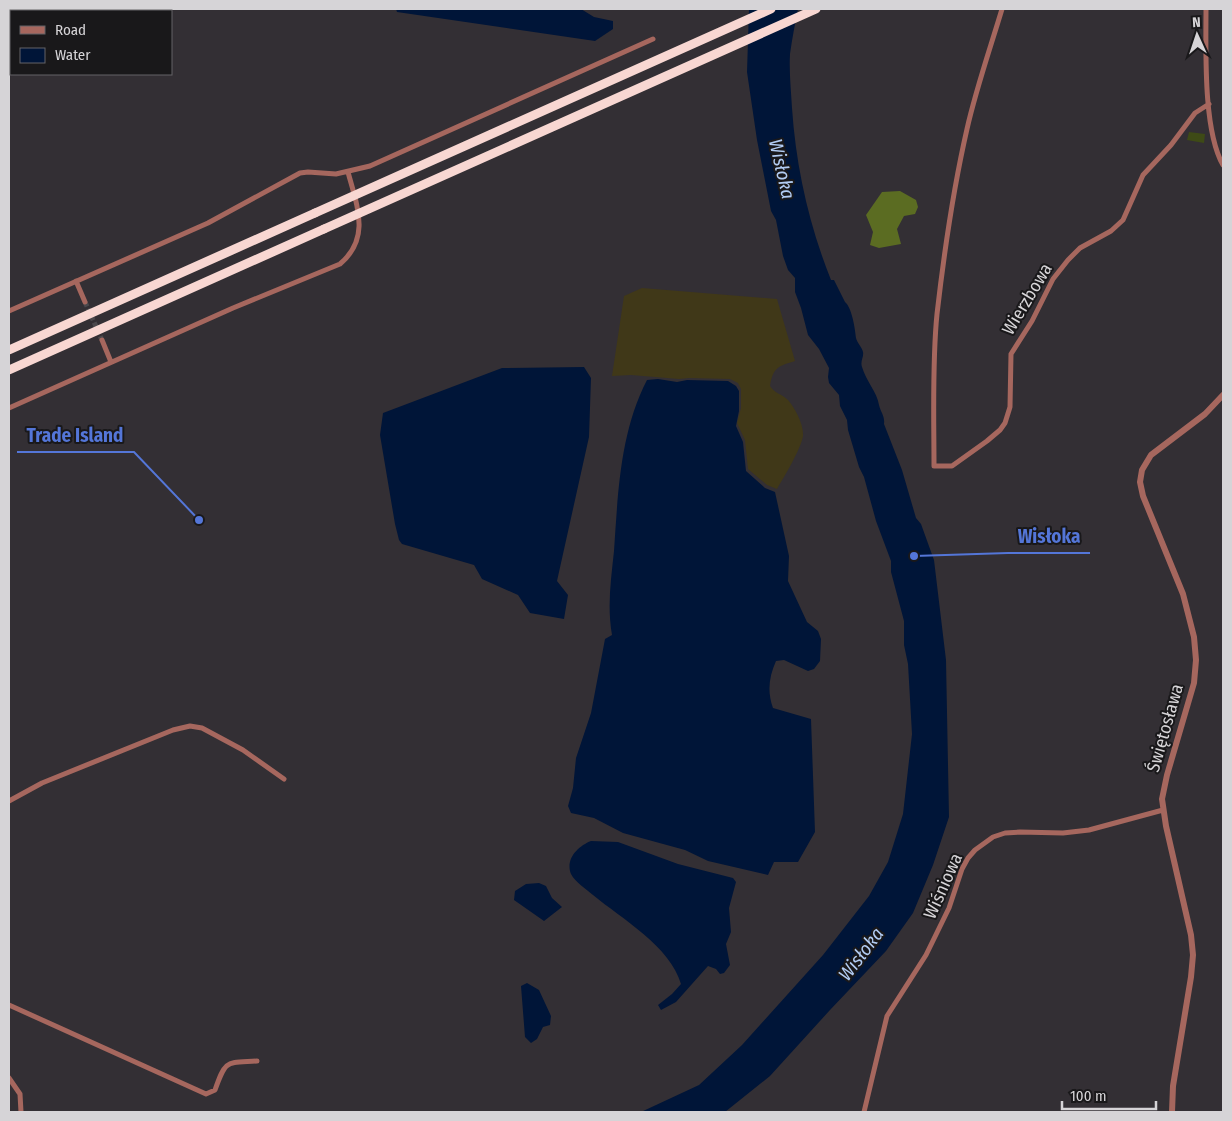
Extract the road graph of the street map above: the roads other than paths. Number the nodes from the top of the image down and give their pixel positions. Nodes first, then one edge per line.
1 (770, 9) edge
2 (816, 9) edge
3 (1002, 9) edge
4 (1206, 9) edge
5 (653, 39) dead end
6 (1209, 104) junction
7 (1223, 165) edge
8 (348, 172) junction
9 (76, 281) junction
10 (85, 302) tunnel mouth
11 (9, 311) edge
12 (102, 340) tunnel mouth
13 (9, 350) edge
14 (111, 362) junction
15 (9, 370) edge
16 (1223, 395) edge
17 (9, 408) edge
18 (284, 779) dead end
19 (9, 800) edge
20 (1163, 810) junction
21 (9, 1005) edge
22 (257, 1061) dead end
23 (9, 1078) edge
24 (21, 1112) edge
25 (864, 1112) edge
26 (1172, 1112) edge

1 - 13 highway, bridge
2 - 15 highway, bridge
3 - 6 street, Wierzbowa
4 - 6 street
5 - 8 street
6 - 7 street
8 - 9 street
8 - 14 street
9 - 10 street
9 - 11 street
12 - 14 street
14 - 17 street
16 - 20 street, Świętosława
18 - 19 street
20 - 25 street, Wiśniowa
20 - 26 street, Świętosława
21 - 22 street
23 - 24 street

